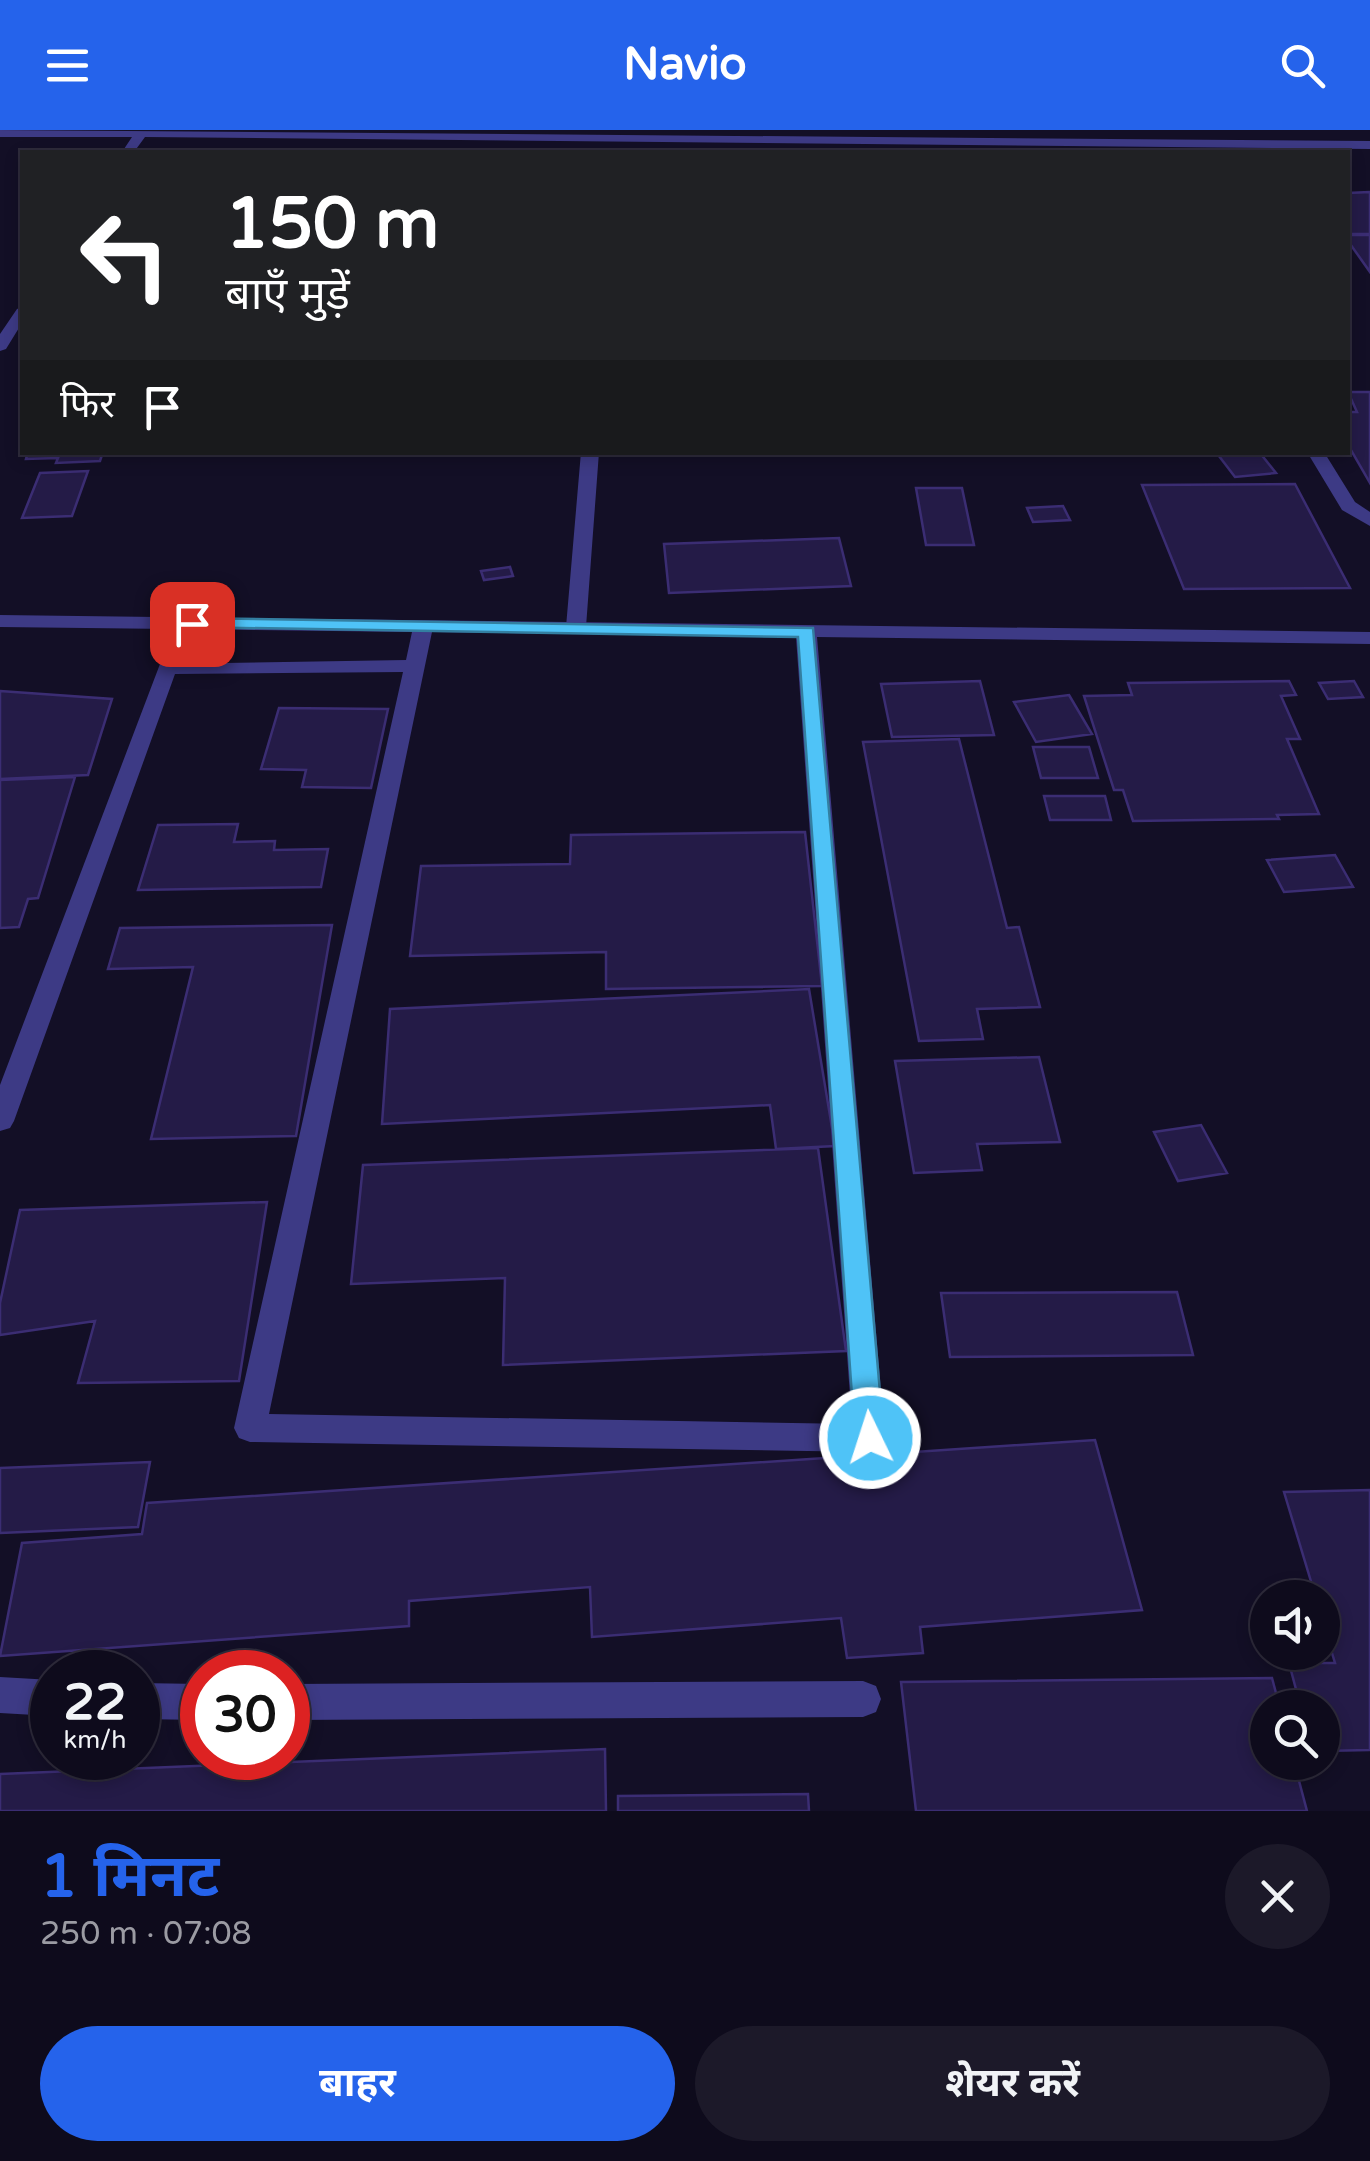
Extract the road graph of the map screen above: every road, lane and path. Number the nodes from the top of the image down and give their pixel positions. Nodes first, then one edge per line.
1 (142, 132) edge
2 (0, 133) edge
3 (848, 146) edge
4 (1370, 146) edge
5 (20, 315) edge
6 (0, 346) edge
7 (590, 455) edge
8 (1317, 455) edge
9 (1370, 520) edge
10 (0, 621) edge
11 (424, 627) junction
12 (576, 627) junction
13 (806, 632) junction
14 (1370, 638) edge
15 (416, 666) junction
16 (0, 1122) edge
17 (0, 1695) edge
18 (30, 1697) edge
19 (863, 1699) dead end
20 (310, 1702) edge

1 - 2 street
1 - 3 street
3 - 4 street
5 - 6 street
7 - 12 street
8 - 9 street
10 - 11 street
11 - 12 street
11 - 15 street
12 - 13 street
13 - 14 street
13 - 15 street
15 - 16 street
17 - 18 street
19 - 20 street

